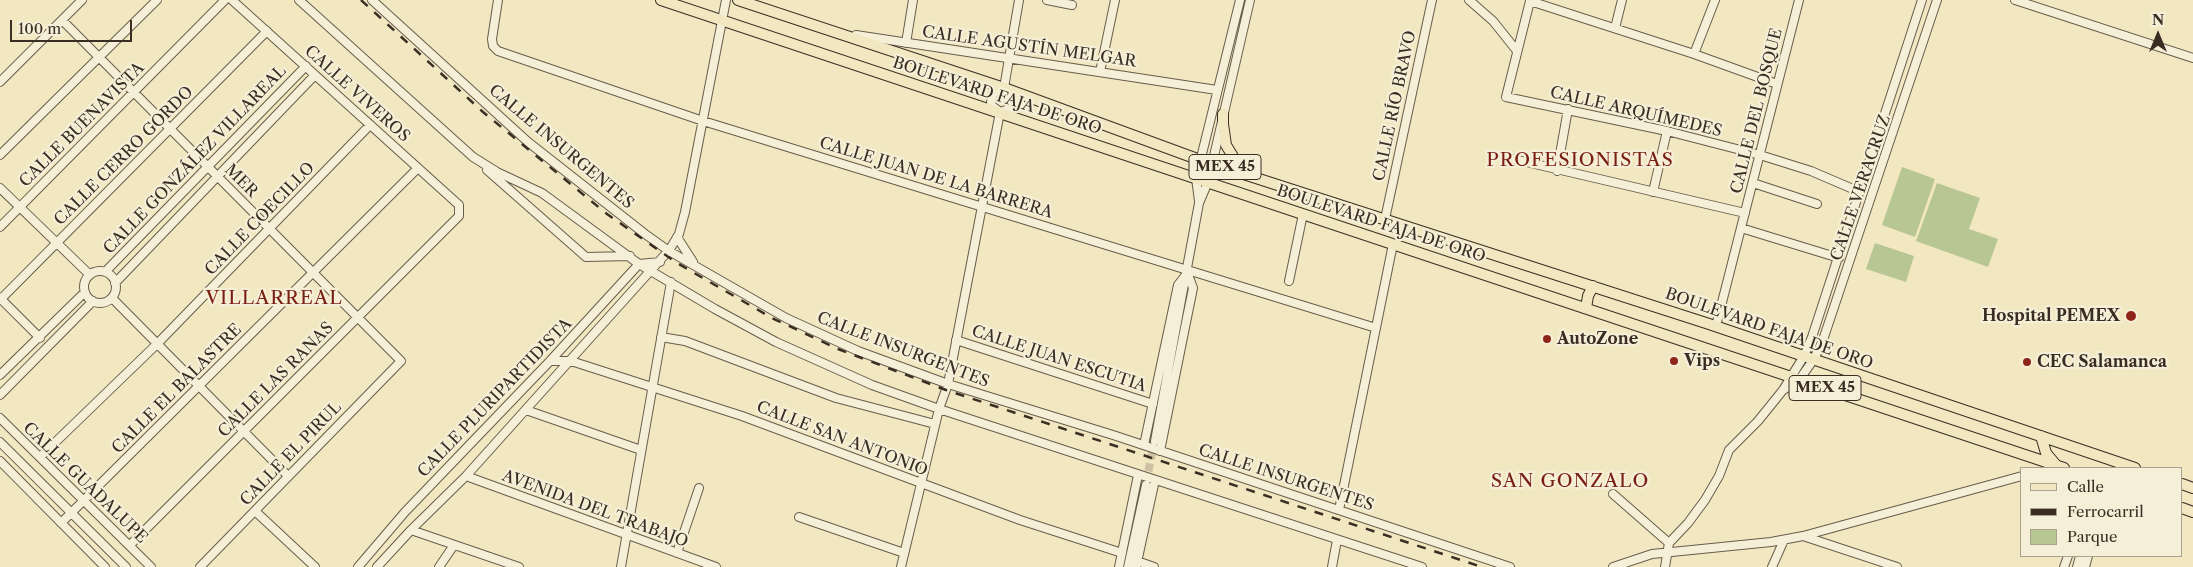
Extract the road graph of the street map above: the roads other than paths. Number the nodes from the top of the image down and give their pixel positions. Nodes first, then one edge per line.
1 (82, 0) edge
2 (157, 0) edge
3 (225, 0) edge
4 (232, 0) edge
5 (299, 0) edge
6 (372, 0) edge
7 (498, 0) edge
8 (661, 0) edge
9 (726, 0) edge
10 (738, 0) edge
11 (913, 0) edge
12 (1020, 0) edge
13 (1047, 0) edge
14 (1115, 0) edge
15 (1240, 0) edge
16 (1250, 0) edge
17 (1432, 0) edge
18 (1469, 0) edge
19 (1622, 0) edge
20 (1715, 0) edge
21 (1799, 0) edge
22 (1922, 0) edge
23 (1937, 0) edge
24 (2015, 0) edge
25 (1530, 1) edge
26 (1072, 5) dead end
27 (62, 20) junction
28 (722, 21) junction
29 (1615, 28) junction
30 (267, 31) junction
31 (836, 32) junction
32 (906, 43) junction
33 (1517, 51) junction
34 (1694, 54) junction
35 (99, 57) junction
36 (1010, 58) junction
37 (2193, 58) edge
38 (306, 66) junction
39 (1100, 72) junction
40 (315, 75) junction
41 (0, 82) edge
42 (1777, 84) junction
43 (1004, 88) junction
44 (1217, 90) junction
45 (134, 92) junction
46 (1568, 109) junction
47 (1000, 112) junction
48 (1223, 114) junction
49 (703, 121) junction
50 (370, 125) junction
51 (170, 129) junction
52 (1667, 131) junction
53 (0, 155) edge
54 (1760, 155) junction
55 (473, 157) junction
56 (1505, 157) dead end
57 (1200, 160) junction
58 (1212, 163) junction
59 (208, 167) junction
60 (418, 168) junction
61 (1557, 170) junction
62 (1243, 172) junction
63 (218, 176) junction
64 (1196, 178) junction
65 (1208, 182) junction
66 (1753, 183) junction
67 (0, 188) edge
68 (1653, 192) junction
69 (1860, 192) junction
70 (1199, 203) junction
71 (1817, 204) dead end
72 (982, 206) junction
73 (20, 207) junction
74 (460, 211) joint
75 (1745, 213) junction
76 (1303, 214) junction
77 (1385, 219) junction
78 (0, 227) edge
79 (270, 228) junction
80 (1741, 228) junction
81 (677, 237) junction
82 (57, 243) junction
83 (1392, 244) junction
84 (669, 251) junction
85 (630, 256) junction
86 (1839, 258) junction
87 (660, 262) junction
88 (640, 264) junction
89 (700, 269) junction
90 (104, 272) junction
91 (314, 272) junction
92 (652, 272) junction
93 (1187, 272) junction
94 (90, 275) junction
95 (671, 282) junction
96 (1288, 282) dead end
97 (115, 283) junction
98 (1593, 286) junction
99 (85, 292) junction
100 (112, 298) junction
101 (0, 299) edge
102 (93, 301) junction
103 (1586, 308) junction
104 (358, 318) junction
105 (1716, 326) junction
106 (1376, 328) junction
107 (661, 337) junction
108 (40, 338) junction
109 (956, 340) junction
110 (157, 344) junction
111 (1809, 358) junction
112 (401, 361) joint
113 (550, 361) junction
114 (571, 361) junction
115 (0, 375) edge
116 (1795, 378) junction
117 (948, 384) junction
118 (199, 386) junction
119 (653, 386) junction
120 (0, 395) edge
121 (1153, 404) junction
122 (939, 408) junction
123 (526, 410) junction
124 (0, 418) edge
125 (935, 424) junction
126 (244, 432) junction
127 (480, 434) junction
128 (2041, 436) junction
129 (1155, 441) tunnel mouth
130 (0, 442) edge
131 (493, 446) junction
132 (1144, 446) junction
133 (642, 450) junction
134 (1160, 451) junction
135 (40, 457) junction
136 (0, 461) edge
137 (2125, 465) junction
138 (2054, 467) edge
139 (2056, 467) edge
140 (2116, 467) edge
141 (2132, 467) edge
142 (1138, 475) junction
143 (288, 476) junction
144 (466, 476) junction
145 (2020, 477) edge
146 (1155, 480) junction
147 (921, 483) junction
148 (1146, 485) tunnel mouth
149 (699, 488) dead end
150 (1613, 494) dead end
151 (84, 501) junction
152 (1339, 510) junction
153 (255, 511) junction
154 (72, 512) junction
155 (799, 517) dead end
156 (62, 523) junction
157 (411, 530) junction
158 (627, 535) junction
159 (1803, 536) junction
160 (1337, 540) junction
161 (1784, 540) junction
162 (1669, 543) junction
163 (454, 544) junction
164 (130, 545) junction
165 (1668, 552) junction
166 (677, 553) junction
167 (904, 553) junction
168 (1122, 553) junction
169 (1137, 564) edge
170 (105, 567) edge
171 (126, 567) edge
172 (152, 567) edge
173 (200, 567) edge
174 (315, 567) edge
175 (358, 567) edge
176 (377, 567) edge
177 (439, 567) edge
178 (519, 567) edge
179 (621, 567) edge
180 (716, 567) edge
181 (901, 567) edge
182 (1119, 567) edge
183 (1128, 567) edge
184 (1154, 567) edge
185 (1332, 567) edge
186 (1422, 567) edge
187 (1510, 567) edge
188 (1613, 567) edge
189 (1665, 567) edge
190 (1772, 567) edge
191 (1897, 567) edge

1 - 27 street
2 - 35 street
3 - 45 street, CALLE BUENAVISTA
4 - 30 street, CALLE VIVEROS
5 - 55 street
6 - 84 street, CALLE INSURGENTES
7 - 49 street, CALLE JUAN DE LA BARRERA
8 - 28 main road, BOULEVARD FAJA DE ORO / MEX 45
9 - 28 street, CALLE PLURIPARTIDISTA
10 - 31 main road, BOULEVARD FAJA DE ORO / MEX 45
11 - 32 street
12 - 36 street
13 - 26 street
14 - 39 street
15 - 44 street
16 - 48 street
17 - 77 street, CALLE RÍO BRAVO
18 - 33 street
19 - 29 street
20 - 34 street
21 - 42 street, CALLE DEL BOSQUE
22 - 69 street, CALLE VERACRUZ
23 - 111 street, CALLE VERACRUZ
24 - 37 street
25 - 29 street
25 - 33 street
27 - 35 street, MER
27 - 41 street
28 - 47 main road, BOULEVARD FAJA DE ORO / MEX 45
28 - 49 street, CALLE PLURIPARTIDISTA
29 - 34 street
30 - 38 street, CALLE VIVEROS
30 - 51 street, CALLE CERRO GORDO
31 - 32 street, CALLE AGUSTÍN MELGAR
31 - 43 main road, BOULEVARD FAJA DE ORO / MEX 45
32 - 36 street, CALLE AGUSTÍN MELGAR
33 - 46 street, CALLE ARQUÍMEDES
34 - 42 street
35 - 45 street, MER
35 - 53 street
36 - 39 street, CALLE AGUSTÍN MELGAR
36 - 43 street
38 - 40 street, CALLE VIVEROS
38 - 59 street, CALLE GONZÁLEZ VILLAREAL
39 - 44 street, CALLE AGUSTÍN MELGAR
40 - 50 street, CALLE VIVEROS
40 - 63 street, CALLE GONZÁLEZ VILLAREAL
42 - 54 street, CALLE DEL BOSQUE
43 - 47 street
43 - 47 street
43 - 57 main road, BOULEVARD FAJA DE ORO / MEX 45
44 - 57 street
45 - 51 street, MER
45 - 73 street, CALLE BUENAVISTA
46 - 52 street, CALLE ARQUÍMEDES
46 - 61 street
47 - 64 main road, BOULEVARD FAJA DE ORO / MEX 45
47 - 72 street, CALLE JUAN ESCUTIA
48 - 58 street
48 - 62 main road
49 - 72 street, CALLE JUAN DE LA BARRERA
49 - 81 street, CALLE PLURIPARTIDISTA
50 - 60 street, CALLE VIVEROS
50 - 79 street, CALLE COECILLO
51 - 59 street, MER
51 - 82 street, CALLE CERRO GORDO
52 - 54 street, CALLE ARQUÍMEDES
52 - 68 street
54 - 66 street, CALLE DEL BOSQUE
54 - 69 street, CALLE ARQUÍMEDES
55 - 85 street
55 - 85 street
56 - 61 street
57 - 58 main road, BOULEVARD FAJA DE ORO / MEX 45
57 - 64 street
58 - 62 main road, BOULEVARD FAJA DE ORO / MEX 45
58 - 65 street
59 - 63 street, MER
59 - 90 street, CALLE GONZÁLEZ VILLAREAL
60 - 74 street, CALLE VIVEROS
60 - 91 street, CALLE EL BALASTRE
61 - 68 street
62 - 77 main road, BOULEVARD FAJA DE ORO / MEX 45
63 - 79 street, MER
63 - 97 street, CALLE GONZÁLEZ VILLAREAL
64 - 65 main road, BOULEVARD FAJA DE ORO / MEX 45
64 - 70 street
65 - 70 street
65 - 76 main road, BOULEVARD FAJA DE ORO / MEX 45
66 - 71 street
66 - 75 street, CALLE DEL BOSQUE
67 - 73 street
68 - 75 street
69 - 86 street, CALLE VERACRUZ
70 - 93 street
72 - 93 street, CALLE JUAN DE LA BARRERA
72 - 109 street, CALLE JUAN ESCUTIA
73 - 78 street, CALLE BUENAVISTA
73 - 82 street
74 - 104 street, CALLE LAS RANAS
75 - 80 street, CALLE DEL BOSQUE
76 - 83 main road, BOULEVARD FAJA DE ORO / MEX 45
76 - 96 street
77 - 98 main road, BOULEVARD FAJA DE ORO / MEX 45
79 - 91 street, MER
79 - 110 street, CALLE COECILLO
80 - 86 street
80 - 105 street, CALLE DEL BOSQUE
81 - 84 street, CALLE PLURIPARTIDISTA
81 - 89 street
82 - 94 street
82 - 101 street, CALLE CERRO GORDO
83 - 103 main road, BOULEVARD FAJA DE ORO / MEX 45
83 - 106 street
84 - 87 street, CALLE PLURIPARTIDISTA
84 - 89 street, CALLE INSURGENTES
85 - 88 street
86 - 111 street, CALLE VERACRUZ
87 - 88 street
87 - 92 street, CALLE PLURIPARTIDISTA
88 - 92 street
88 - 113 street, CALLE PLURIPARTIDISTA
89 - 117 street, CALLE INSURGENTES
90 - 94 street
90 - 97 street
91 - 104 street, MER
91 - 118 street, CALLE EL BALASTRE
92 - 95 street
92 - 114 street, CALLE PLURIPARTIDISTA
93 - 106 street, CALLE JUAN DE LA BARRERA
93 - 121 street
93 - 129 street
93 - 134 street
94 - 99 street
95 - 107 street
95 - 122 street
97 - 100 street
98 - 103 main road
98 - 105 main road, BOULEVARD FAJA DE ORO / MEX 45
99 - 102 street
99 - 108 street
100 - 102 street
100 - 110 street
101 - 108 street
102 - 120 street
103 - 116 main road, BOULEVARD FAJA DE ORO / MEX 45
104 - 112 street, MER
104 - 126 street, CALLE LAS RANAS
105 - 111 main road, BOULEVARD FAJA DE ORO / MEX 45
106 - 152 street
107 - 119 street
107 - 125 street
108 - 115 street
109 - 117 street, CALLE JUAN ESCUTIA
109 - 121 street, CALLE JUAN ESCUTIA
110 - 118 street
110 - 135 street, CALLE COECILLO
111 - 116 street, CALLE VERACRUZ
111 - 128 main road, BOULEVARD FAJA DE ORO / MEX 45
112 - 143 street, CALLE EL PIRUL
113 - 114 street, CALLE SAN ANTONIO
113 - 127 street, CALLE PLURIPARTIDISTA
114 - 119 street, CALLE SAN ANTONIO
114 - 123 street, CALLE PLURIPARTIDISTA
116 - 138 main road, BOULEVARD FAJA DE ORO / MEX 45
116 - 162 street
117 - 122 street, CALLE JUAN ESCUTIA
117 - 132 street, CALLE INSURGENTES
118 - 126 street
118 - 151 street, CALLE EL BALASTRE
119 - 133 street
119 - 147 street, CALLE SAN ANTONIO
121 - 132 street
122 - 125 street, CALLE JUAN ESCUTIA
122 - 142 street
123 - 131 street, CALLE PLURIPARTIDISTA
123 - 133 street
124 - 135 street, CALLE GUADALUPE
125 - 147 street, CALLE JUAN ESCUTIA
126 - 143 street
126 - 164 street, CALLE LAS RANAS
127 - 131 street
127 - 175 street, CALLE PLURIPARTIDISTA
128 - 137 main road, BOULEVARD FAJA DE ORO / MEX 45
128 - 139 main road
130 - 154 street
131 - 144 street, CALLE PLURIPARTIDISTA
132 - 134 street, CALLE INSURGENTES
133 - 158 street
134 - 152 street, CALLE INSURGENTES
135 - 151 street, CALLE GUADALUPE
136 - 156 street
137 - 140 main road
137 - 141 main road, BOULEVARD FAJA DE ORO / MEX 45
142 - 146 street
142 - 168 street
143 - 153 street, CALLE EL PIRUL
144 - 157 street, CALLE PLURIPARTIDISTA
144 - 158 street, AVENIDA DEL TRABAJO
145 - 159 street
146 - 160 street
146 - 169 street
147 - 167 street, CALLE JUAN ESCUTIA
147 - 168 street, CALLE SAN ANTONIO
148 - 183 street
149 - 166 street
150 - 162 street
151 - 154 street, CALLE EL BALASTRE
151 - 164 street, CALLE GUADALUPE
152 - 187 street, CALLE INSURGENTES
153 - 173 street, CALLE EL PIRUL
153 - 174 street
154 - 156 street, CALLE EL BALASTRE
154 - 171 street
155 - 167 street
156 - 170 street
157 - 163 street
157 - 176 street, CALLE PLURIPARTIDISTA
158 - 166 street, AVENIDA DEL TRABAJO
158 - 179 street
159 - 161 street
159 - 191 street
160 - 185 street
160 - 186 street
161 - 165 street
161 - 190 street
162 - 165 street
163 - 177 street
163 - 178 street
164 - 172 street, CALLE GUADALUPE
165 - 188 street
165 - 189 street
166 - 180 street, AVENIDA DEL TRABAJO
167 - 181 street, CALLE JUAN ESCUTIA
168 - 182 street
169 - 184 street

